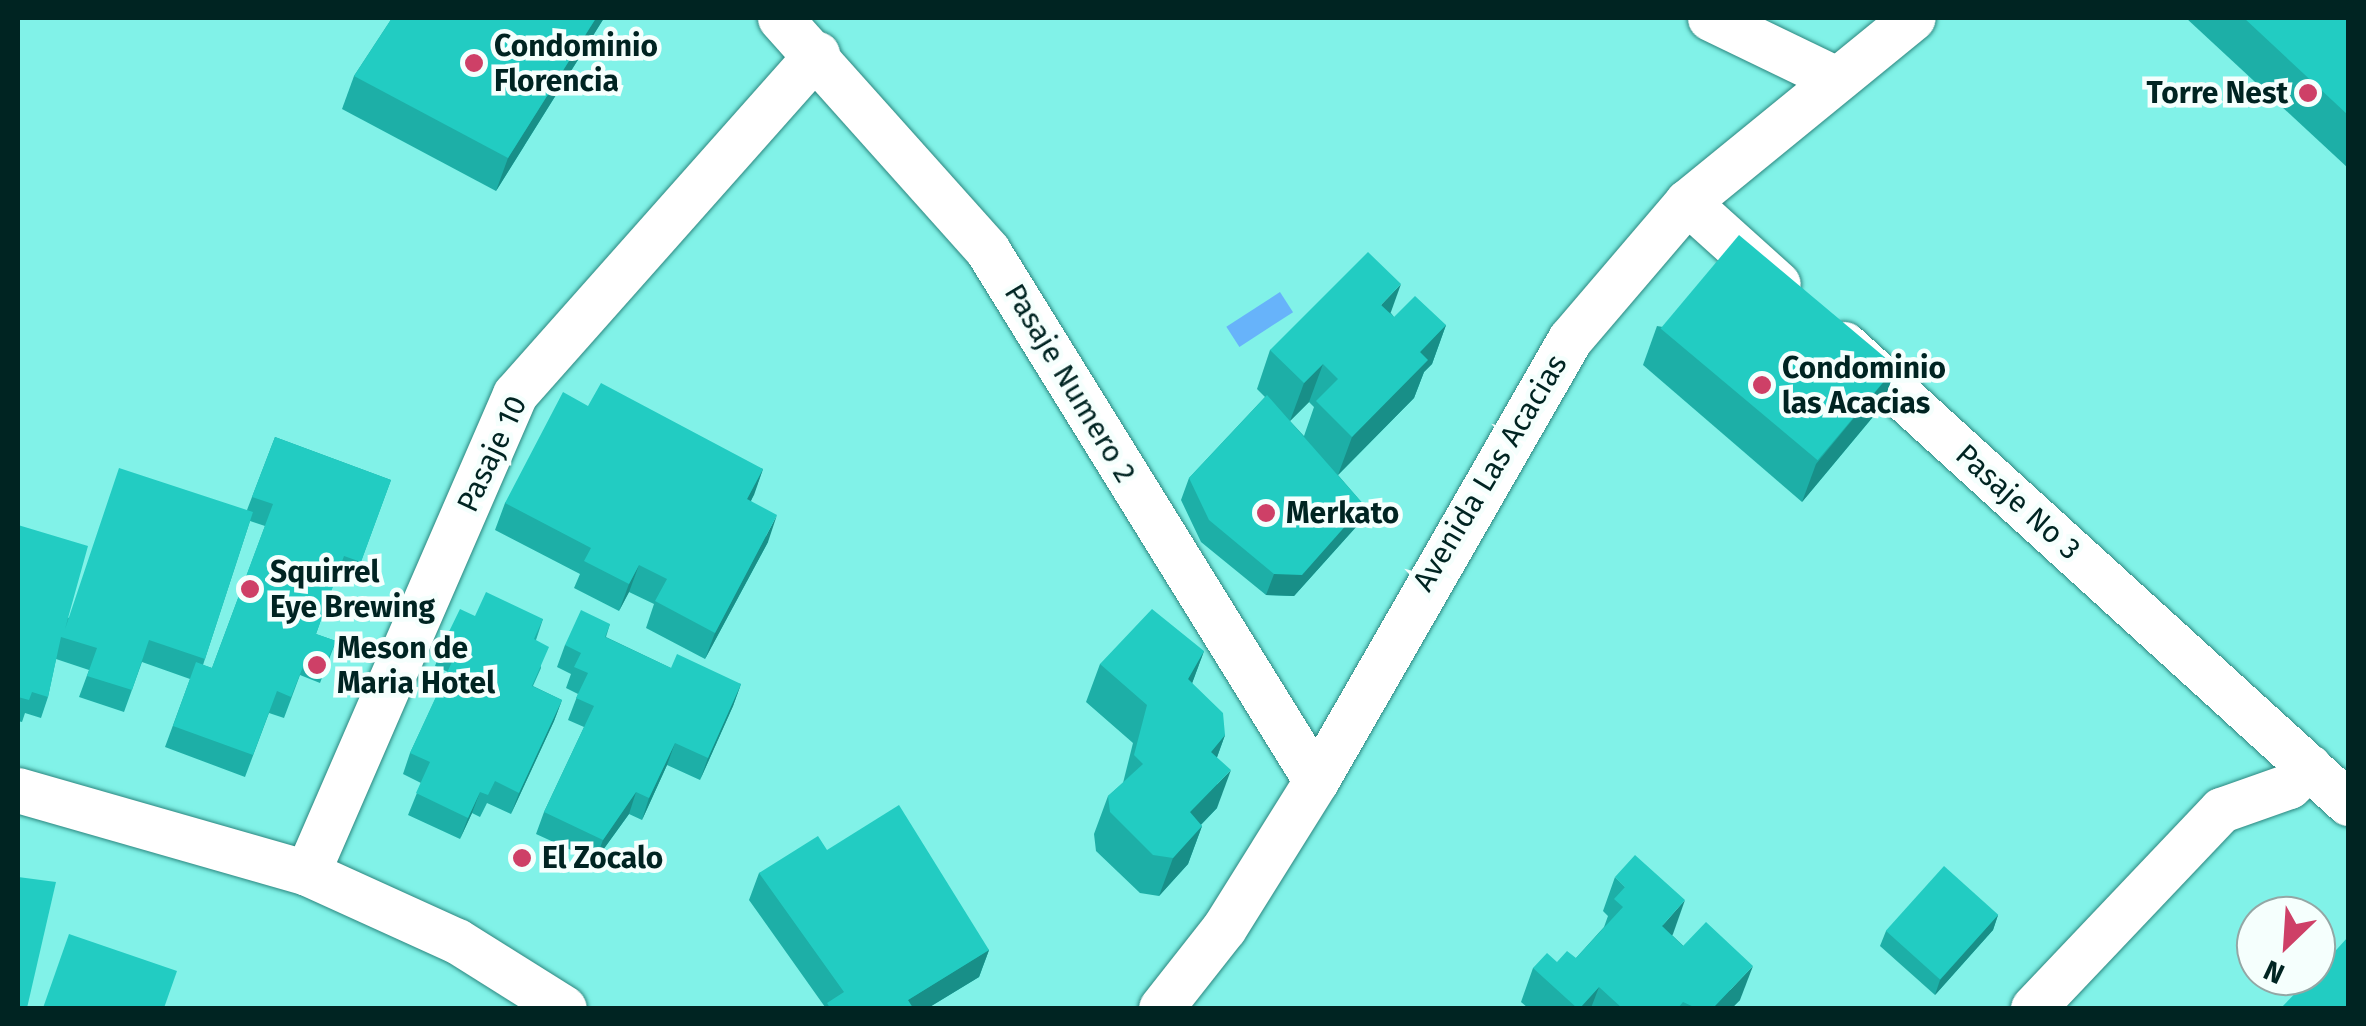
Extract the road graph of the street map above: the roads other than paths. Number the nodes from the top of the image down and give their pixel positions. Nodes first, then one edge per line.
1 (780, 18) edge
2 (1710, 18) edge
3 (1914, 18) edge
4 (817, 54) junction
5 (1834, 78) junction
6 (1686, 202) junction
7 (2309, 766) junction
8 (1316, 782) junction
9 (18, 790) edge
10 (2348, 802) edge
11 (308, 873) junction
12 (564, 1008) edge
13 (1161, 1008) edge
14 (2033, 1008) edge

1 - 4 street, Pasaje Numero 2
2 - 5 street
3 - 5 street, Avenida Las Acacias
4 - 8 street, Pasaje Numero 2
4 - 11 street, Pasaje 10
5 - 6 street, Avenida Las Acacias
6 - 7 street, Pasaje No 3
6 - 8 street, Avenida Las Acacias
7 - 10 street, Pasaje No 3
7 - 14 street
8 - 13 street, Avenida Las Acacias
9 - 11 street
11 - 12 street

